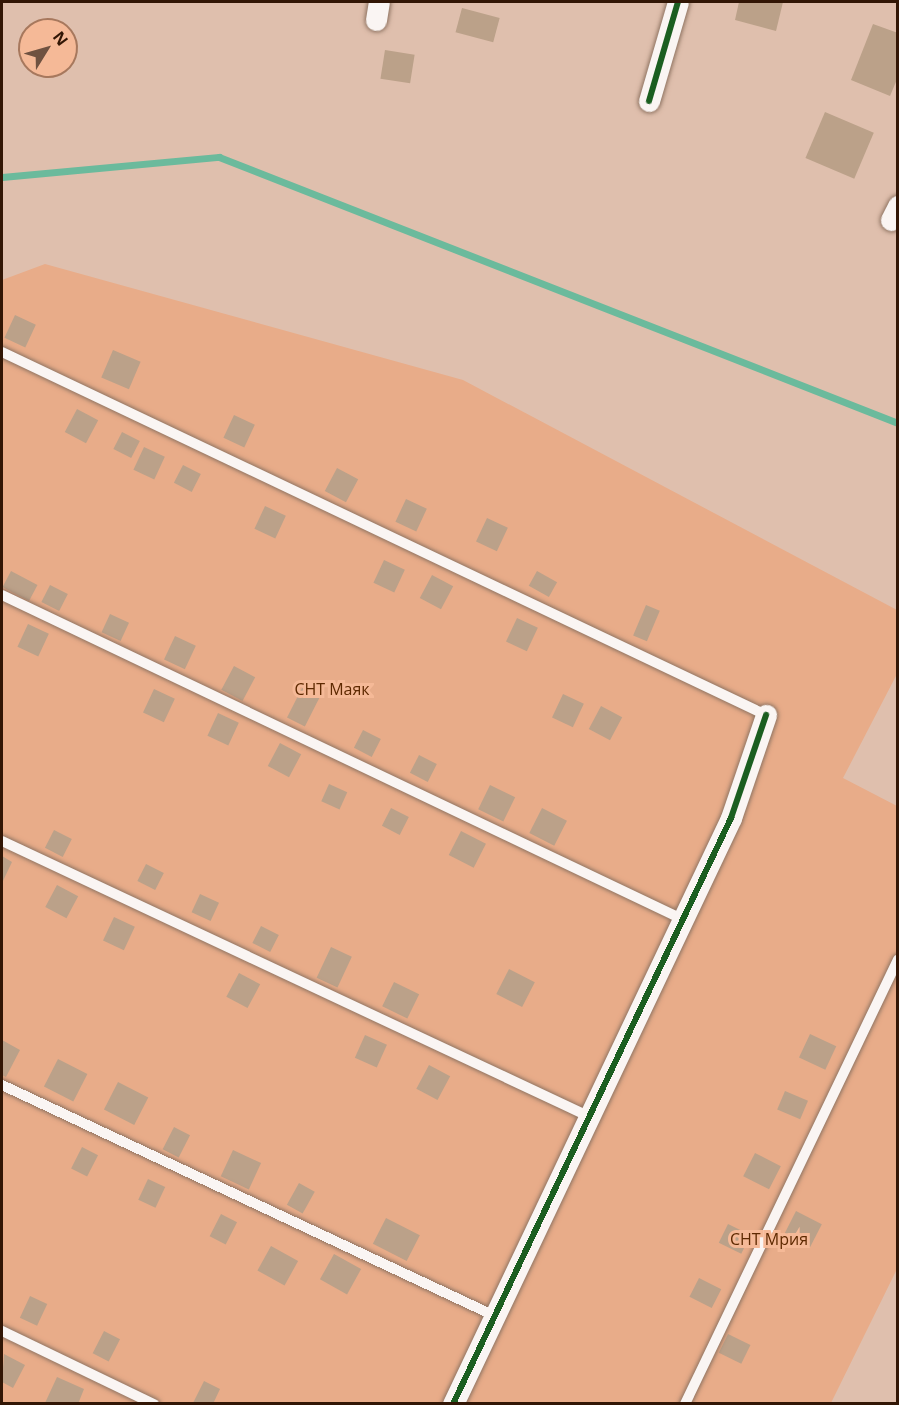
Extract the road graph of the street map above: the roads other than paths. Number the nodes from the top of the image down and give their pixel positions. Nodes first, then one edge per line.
1 (678, 2) edge
2 (649, 101) dead end
3 (2, 352) edge
4 (2, 595) edge
5 (766, 715) joint
6 (2, 841) edge
7 (684, 920) junction
8 (897, 959) edge
9 (2, 1085) edge
10 (590, 1117) junction
11 (495, 1316) junction
12 (2, 1331) edge
13 (154, 1404) edge
14 (453, 1404) edge
15 (685, 1404) edge

1 - 2 street
3 - 5 lane
4 - 7 lane
5 - 7 street
6 - 10 lane
7 - 10 street
8 - 15 lane
9 - 11 lane
10 - 11 street
11 - 14 street
12 - 13 lane

